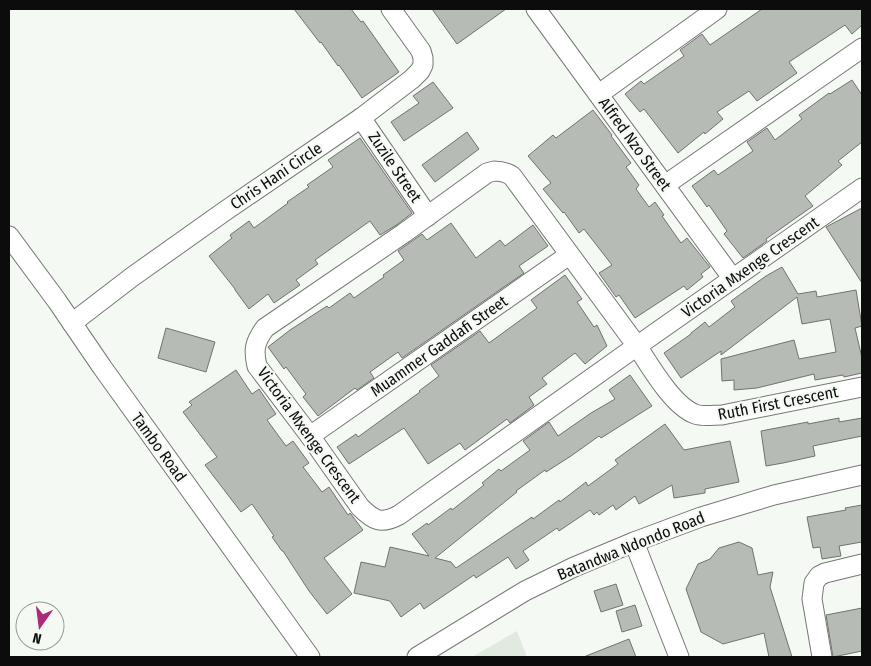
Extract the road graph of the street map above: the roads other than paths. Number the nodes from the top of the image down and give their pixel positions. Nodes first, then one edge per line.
1 (391, 9) edge
2 (536, 9) edge
3 (717, 9) edge
4 (862, 48) edge
5 (599, 94) junction
6 (361, 118) junction
7 (665, 185) junction
8 (862, 188) edge
9 (428, 216) junction
10 (9, 236) edge
11 (569, 255) junction
12 (733, 279) junction
13 (72, 323) junction
14 (637, 346) junction
15 (862, 387) edge
16 (310, 436) junction
17 (862, 475) edge
18 (634, 542) junction
19 (862, 564) edge
20 (310, 657) edge
21 (417, 657) edge
22 (679, 657) edge
23 (822, 657) edge

1 - 6 street, Chris Hani Circle
2 - 5 street, Alfred Nzo Street
3 - 5 street
4 - 7 street
5 - 7 street, Alfred Nzo Street
6 - 9 street, Zuzile Street
6 - 13 street, Chris Hani Circle
7 - 12 street, Alfred Nzo Street
8 - 12 street, Victoria Mxenge Crescent
9 - 11 street, Victoria Mxenge Crescent
9 - 16 street, Victoria Mxenge Crescent
10 - 13 street, Tambo Road
11 - 14 street, Victoria Mxenge Crescent
11 - 16 street, Muammer Gaddafi Street
12 - 14 street, Victoria Mxenge Crescent
13 - 20 street, Tambo Road
14 - 15 street, Ruth First Crescent
14 - 16 street, Victoria Mxenge Crescent
17 - 18 street, Batandwa Ndondo Road
18 - 21 street, Batandwa Ndondo Road
18 - 22 street
19 - 23 street

